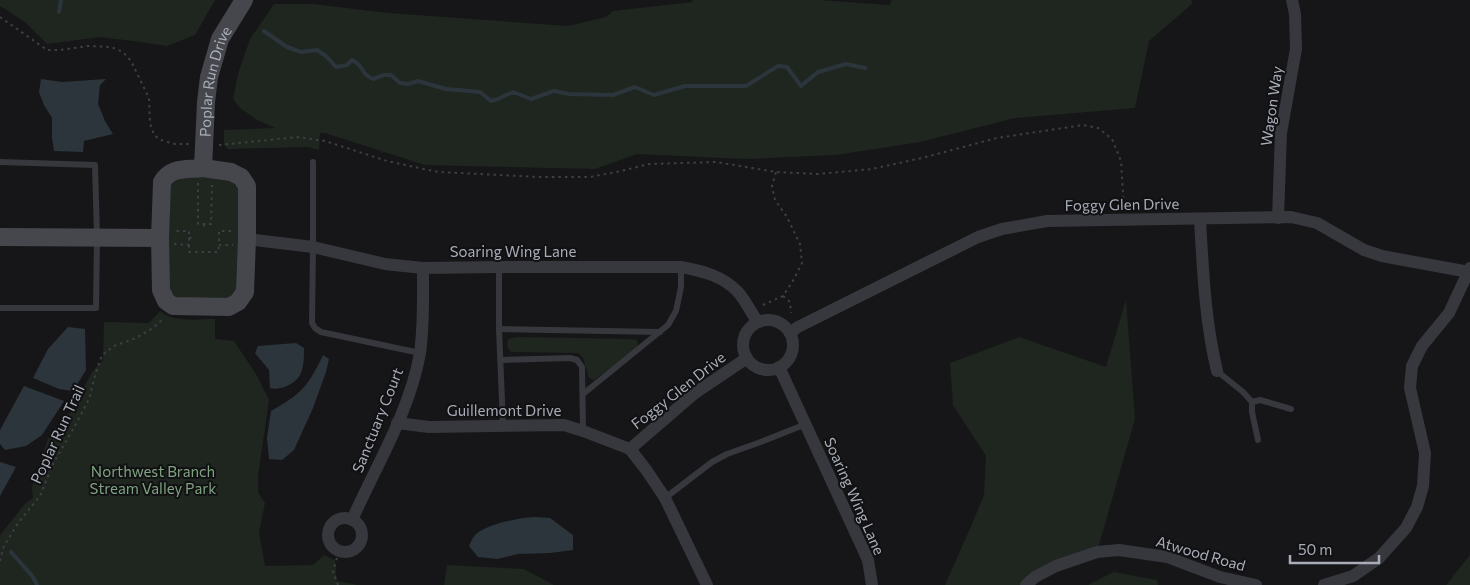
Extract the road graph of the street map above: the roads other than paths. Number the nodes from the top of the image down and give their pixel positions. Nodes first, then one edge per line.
1 (244, 0) edge
2 (1292, 0) edge
3 (0, 162) edge
4 (313, 162) dead end
5 (204, 176) junction
6 (1278, 218) junction
7 (1200, 220) junction
8 (0, 237) edge
9 (97, 237) junction
10 (168, 238) junction
11 (240, 239) junction
12 (314, 247) junction
13 (499, 266) junction
14 (681, 267) junction
15 (423, 268) junction
16 (1470, 270) edge
17 (0, 308) edge
18 (758, 322) junction
19 (499, 329) junction
20 (660, 332) junction
21 (790, 332) junction
22 (420, 352) junction
23 (747, 358) junction
24 (501, 360) junction
25 (779, 367) junction
26 (1217, 371) joint
27 (582, 394) junction
28 (1252, 402) junction
29 (1291, 409) dead end
30 (397, 422) junction
31 (806, 424) junction
32 (503, 425) junction
33 (583, 431) junction
34 (1258, 440) dead end
35 (630, 449) junction
36 (665, 498) junction
37 (352, 520) junction
38 (1242, 584) edge
39 (707, 585) edge
40 (872, 585) edge
41 (1026, 585) edge
42 (1256, 585) edge
43 (1324, 585) edge

1 - 5 street, Poplar Run Drive
2 - 6 street, Wagon Way
3 - 9 lane
4 - 12 lane
5 - 10 street
5 - 11 street
6 - 7 street, Foggy Glen Drive
6 - 16 street, Foggy Glen Drive
7 - 21 street, Foggy Glen Drive
7 - 26 street
8 - 9 street
9 - 10 street
9 - 17 lane
10 - 11 street
11 - 12 street, Soaring Wing Lane
12 - 15 street, Soaring Wing Lane
12 - 22 lane
13 - 14 street, Soaring Wing Lane
13 - 15 street, Soaring Wing Lane
13 - 19 lane
14 - 18 street, Soaring Wing Lane
14 - 20 lane
15 - 22 street, Sanctuary Court
16 - 43 street
18 - 21 street
18 - 23 street
19 - 20 lane
19 - 24 lane
20 - 27 lane
21 - 25 street
22 - 30 street, Sanctuary Court
23 - 25 street
23 - 35 street, Foggy Glen Drive
24 - 27 lane
24 - 32 lane
25 - 31 street, Soaring Wing Lane
26 - 28 lane
27 - 33 lane
28 - 29 lane
28 - 34 lane
30 - 32 street, Guillemont Drive
30 - 37 street, Sanctuary Court
31 - 36 lane
31 - 40 street, Soaring Wing Lane
32 - 33 street, Guillemont Drive
33 - 35 street, Guillemont Drive
35 - 36 street
36 - 39 street
37 - 37 street
38 - 41 street, Atwood Road
38 - 42 street, Atwood Road

